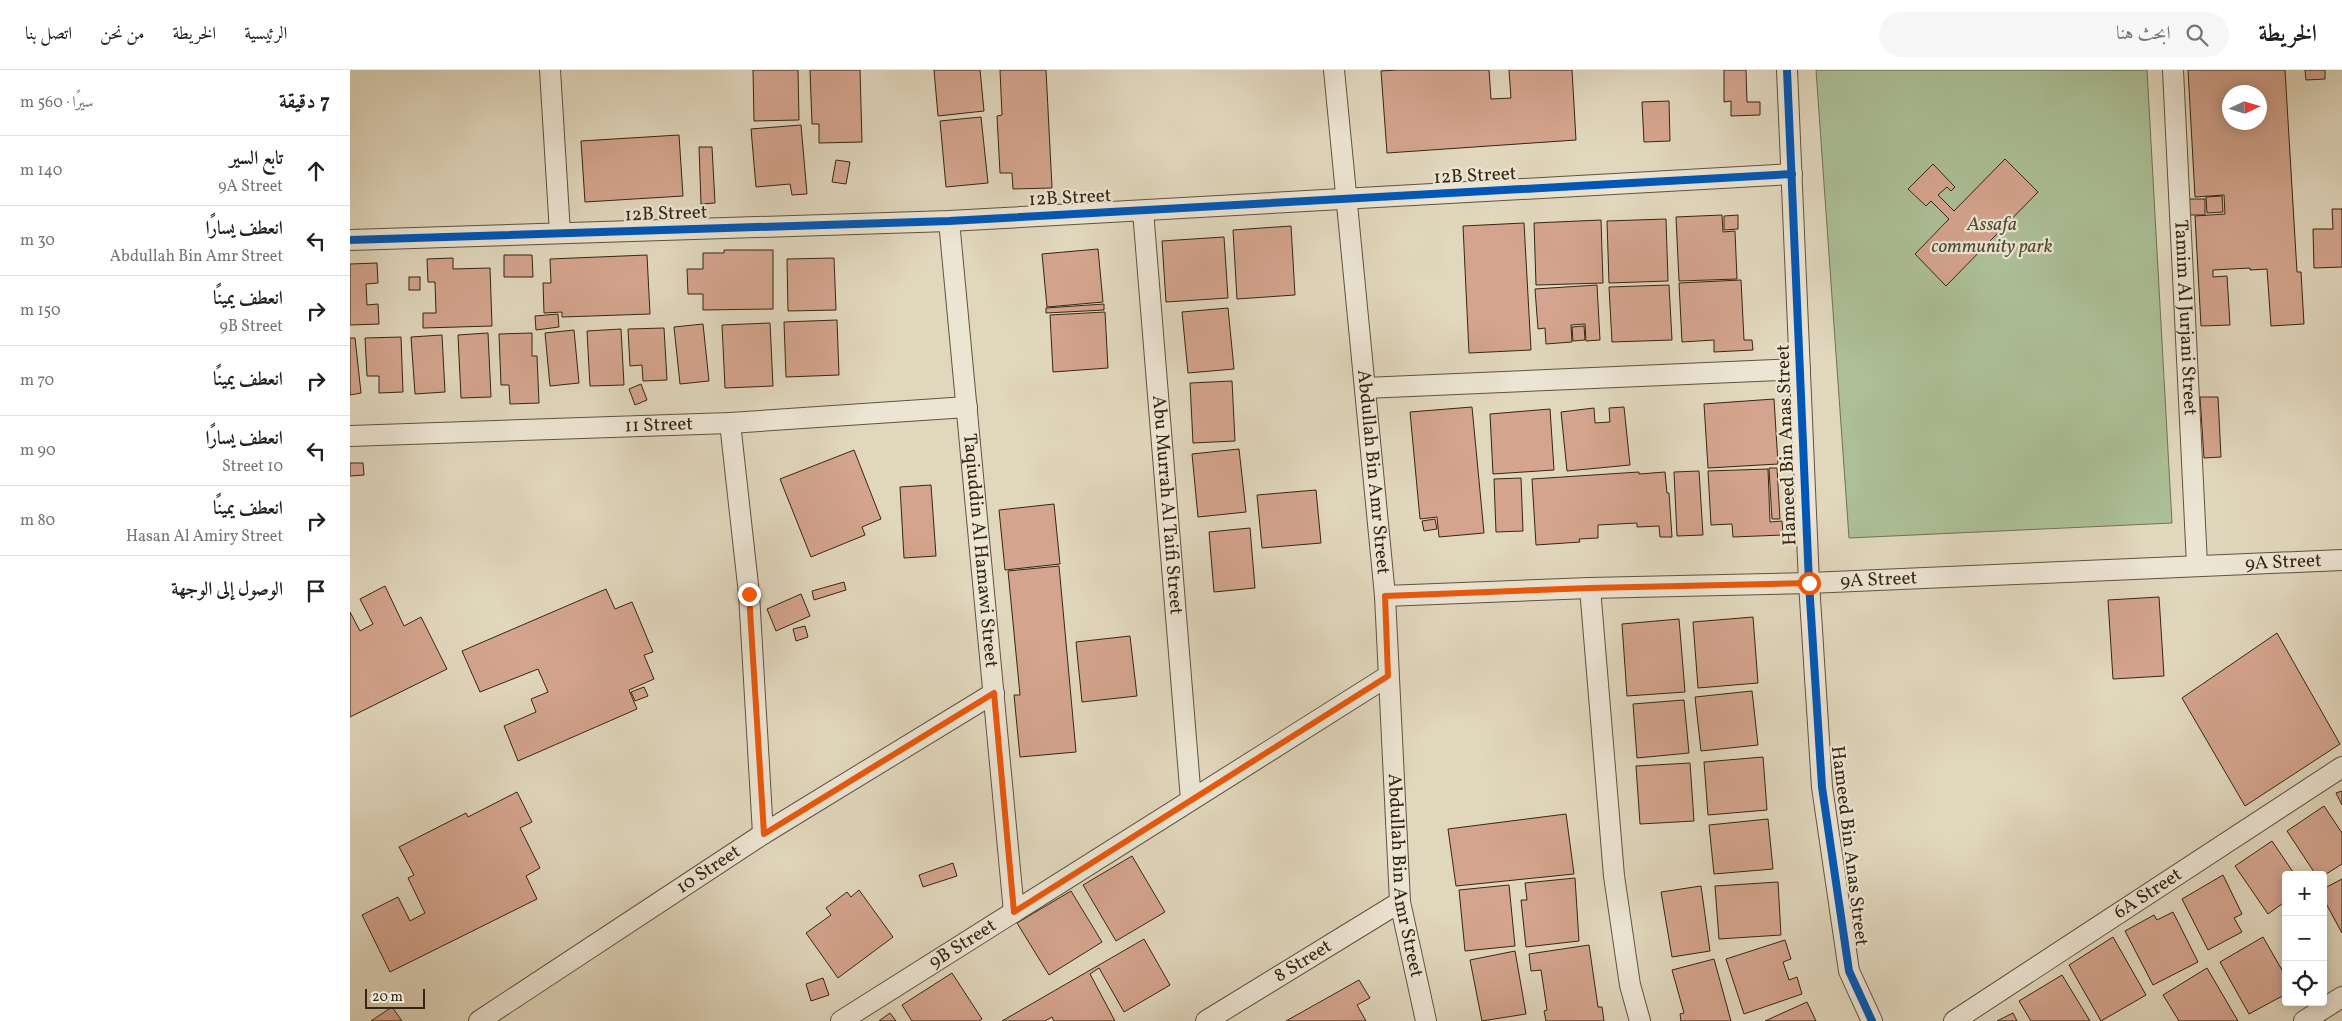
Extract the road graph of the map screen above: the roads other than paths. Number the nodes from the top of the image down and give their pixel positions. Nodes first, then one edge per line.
1 (550, 70) edge
2 (1334, 70) edge
3 (1787, 70) edge
4 (2173, 70) edge
5 (1792, 174) junction
6 (1347, 200) junction
7 (1143, 211) junction
8 (949, 220) junction
9 (560, 233) junction
10 (350, 240) edge
11 (1800, 370) junction
12 (1365, 388) junction
13 (967, 407) junction
14 (730, 423) junction
15 (350, 436) edge
16 (2342, 560) edge
17 (2198, 565) junction
18 (1809, 583) junction
19 (1590, 588) junction
20 (1385, 596) junction
21 (1388, 676) junction
22 (994, 693) junction
23 (2342, 767) edge
24 (1191, 800) junction
25 (764, 834) junction
26 (1400, 902) junction
27 (1014, 912) junction
28 (2342, 996) edge
29 (478, 1021) edge
30 (841, 1021) edge
31 (1206, 1021) edge
32 (1426, 1021) edge
33 (1640, 1021) edge
34 (1872, 1021) edge
35 (1954, 1021) edge
36 (2304, 1021) edge

1 - 9 street
2 - 6 street, Abdullah Bin Amr Street
3 - 5 street, Hameed Bin Anas Street
4 - 17 street, Tamim Al Jurjani Street
5 - 6 street, 12B Street
5 - 11 street, Hameed Bin Anas Street
6 - 7 street, 12B Street
6 - 12 street, Abdullah Bin Amr Street
7 - 8 street, 12B Street
7 - 24 street, Abu Murrah Al Taifi Street
8 - 9 street, 12B Street
8 - 13 street, Taqiuddin Al Hamawi Street
9 - 10 street, 12B Street
11 - 12 street
11 - 18 street, Hameed Bin Anas Street
12 - 20 street, Abdullah Bin Amr Street
13 - 14 street, 11 Street
13 - 22 street, Taqiuddin Al Hamawi Street
14 - 15 street, 11 Street
14 - 25 street
16 - 17 street, 9A Street
17 - 18 street, 9A Street
18 - 19 street, 9A Street
18 - 34 street, Hameed Bin Anas Street
19 - 20 street, 9A Street
19 - 33 street
20 - 21 street, Abdullah Bin Amr Street
21 - 24 street, 9B Street
21 - 26 street, Abdullah Bin Amr Street
22 - 25 street, 10 Street
22 - 27 street, Taqiuddin Al Hamawi Street
23 - 35 street, 6A Street
24 - 27 street, 9B Street
25 - 29 street, 10 Street
26 - 31 street, 8 Street
26 - 32 street, Abdullah Bin Amr Street
27 - 30 street, 9B Street
28 - 36 street

